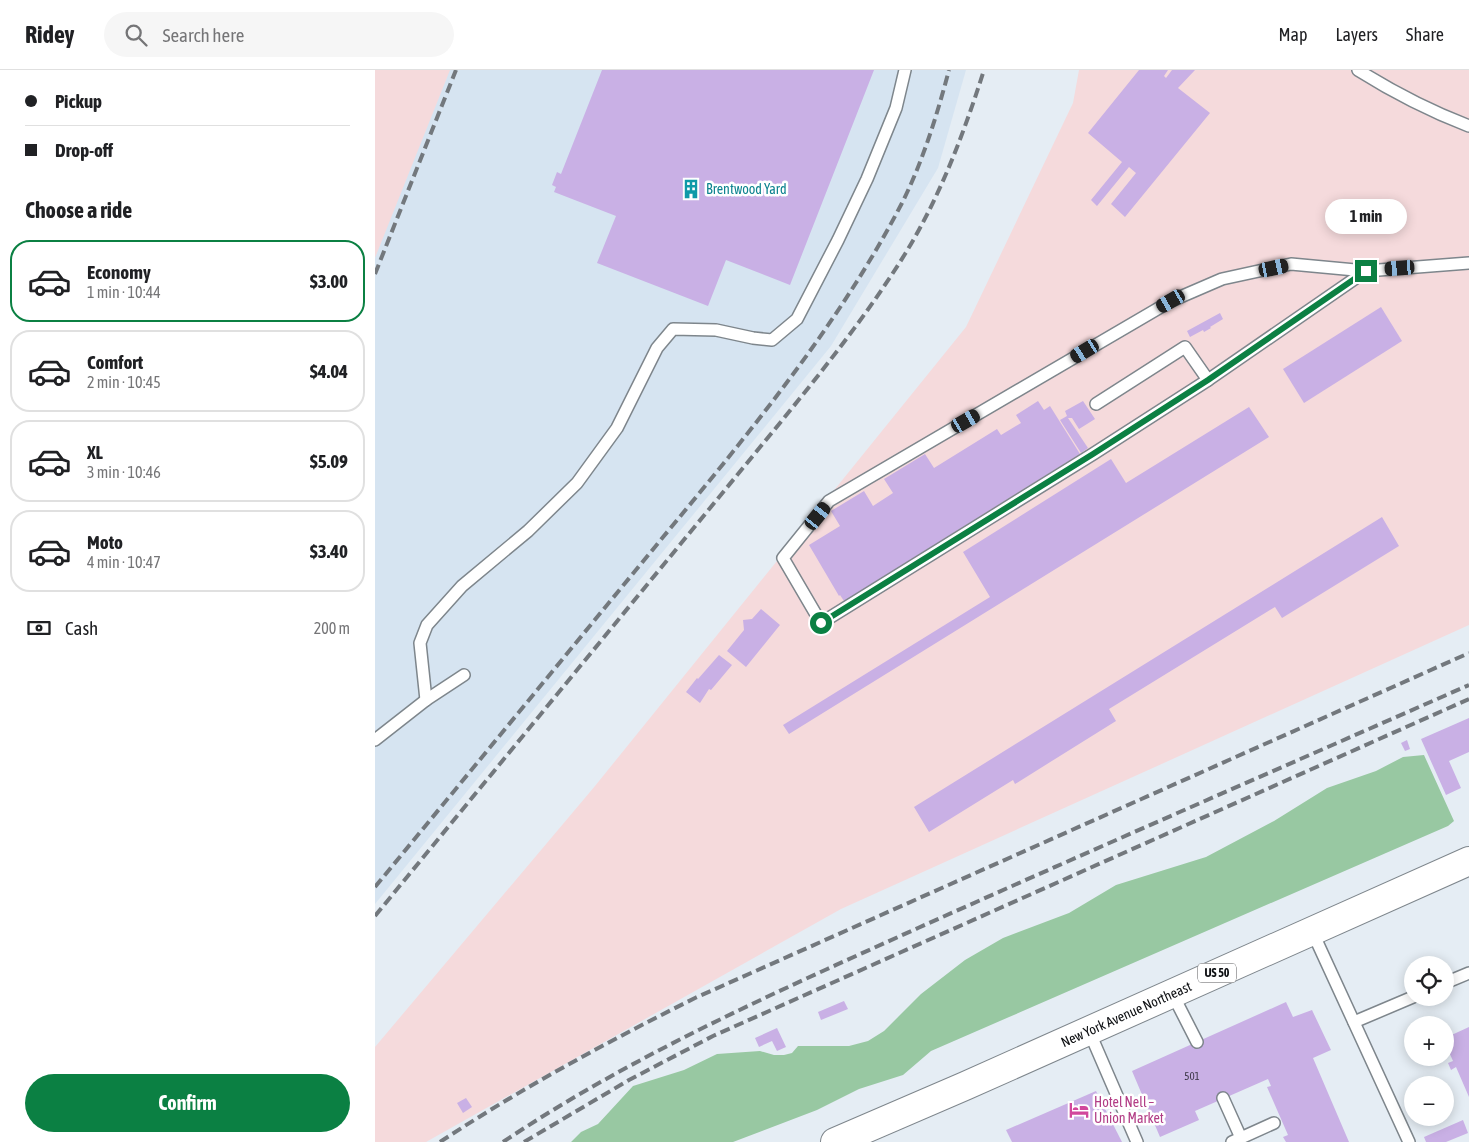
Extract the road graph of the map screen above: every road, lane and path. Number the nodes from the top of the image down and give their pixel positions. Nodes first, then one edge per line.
1 (905, 70) edge
2 (1358, 70) edge
3 (1469, 126) edge
4 (1469, 263) edge
5 (1366, 271) junction
6 (1208, 380) junction
7 (1096, 404) dead end
8 (465, 675) dead end
9 (426, 700) junction
10 (375, 740) edge
11 (1469, 861) edge
12 (1312, 931) junction
13 (1469, 973) edge
14 (1454, 979) edge
15 (1172, 993) junction
16 (1404, 1001) edge
17 (1354, 1022) junction
18 (1089, 1031) junction
19 (1197, 1042) dead end
20 (1223, 1098) dead end
21 (1274, 1123) dead end
22 (1235, 1141) edge
23 (835, 1142) edge
24 (1137, 1142) edge
25 (1409, 1142) edge

1 - 9 lane
2 - 3 lane
4 - 5 lane
5 - 6 lane
5 - 6 lane
6 - 7 lane
8 - 9 lane
9 - 10 lane
11 - 12 highway, New York Avenue Northeast / US 50
12 - 15 highway, New York Avenue Northeast / US 50
12 - 17 lane
13 - 14 lane
15 - 18 highway, New York Avenue Northeast / US 50
15 - 19 lane
16 - 17 lane
17 - 25 lane
18 - 23 highway, New York Avenue Northeast / US 50
18 - 24 lane
20 - 22 lane
21 - 22 lane

